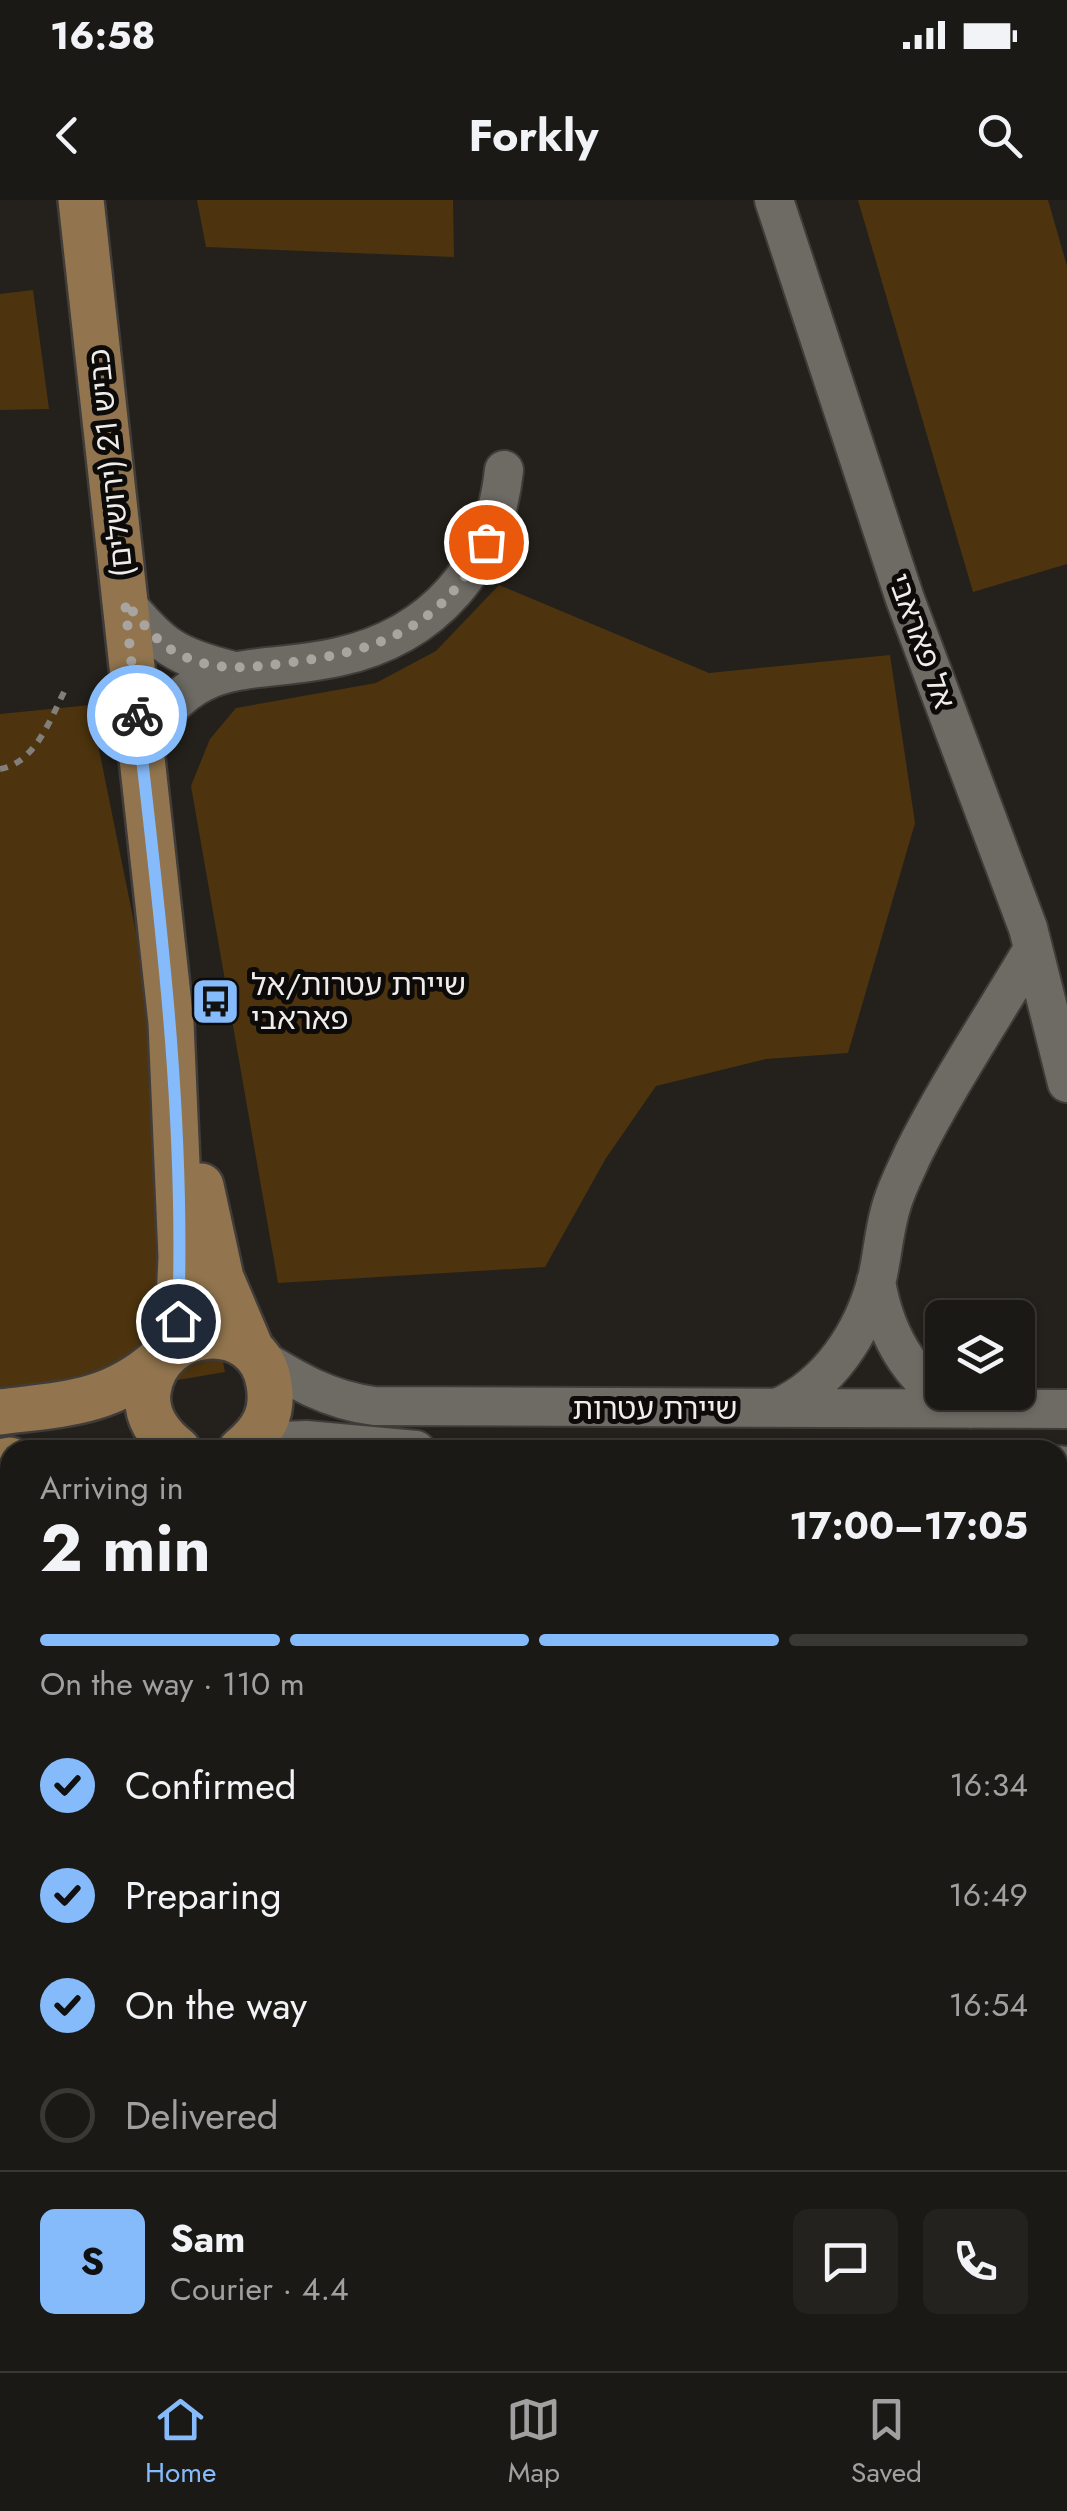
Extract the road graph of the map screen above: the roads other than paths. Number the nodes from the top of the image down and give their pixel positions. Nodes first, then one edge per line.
1 (81, 200) edge
2 (774, 200) edge
3 (504, 470) dead end
4 (125, 602) junction
5 (230, 670) junction
6 (141, 748) junction
7 (1033, 949) junction
8 (171, 1023) junction
9 (1067, 1083) edge
10 (876, 1281) junction
11 (165, 1354) junction
12 (254, 1354) junction
13 (925, 1381) edge
14 (774, 1409) junction
15 (925, 1409) edge
16 (1035, 1409) edge
17 (1067, 1409) edge
18 (0, 1412) edge
19 (166, 1440) edge
20 (254, 1440) edge

1 - 4 main road, כביש 21 (ירושלים)
2 - 7 street, אל פאראבי
3 - 5 street
4 - 5 street
4 - 6 main road, כביש 21 (ירושלים)
5 - 6 street
6 - 8 main road, כביש 21 (ירושלים)
7 - 9 street, אל פאראבי
7 - 10 street
8 - 11 main road, כביש 21 (ירושלים)
8 - 12 main road, כביש 21 (ירושלים)
10 - 13 street
10 - 14 street
11 - 12 main road
11 - 18 main road
11 - 19 main road, כביש 21 (ירושלים)
12 - 14 street, שיירת עטרות
12 - 20 main road, כביש 21 (ירושלים)
14 - 15 street, שיירת עטרות
16 - 17 street, שיירת עטרות

